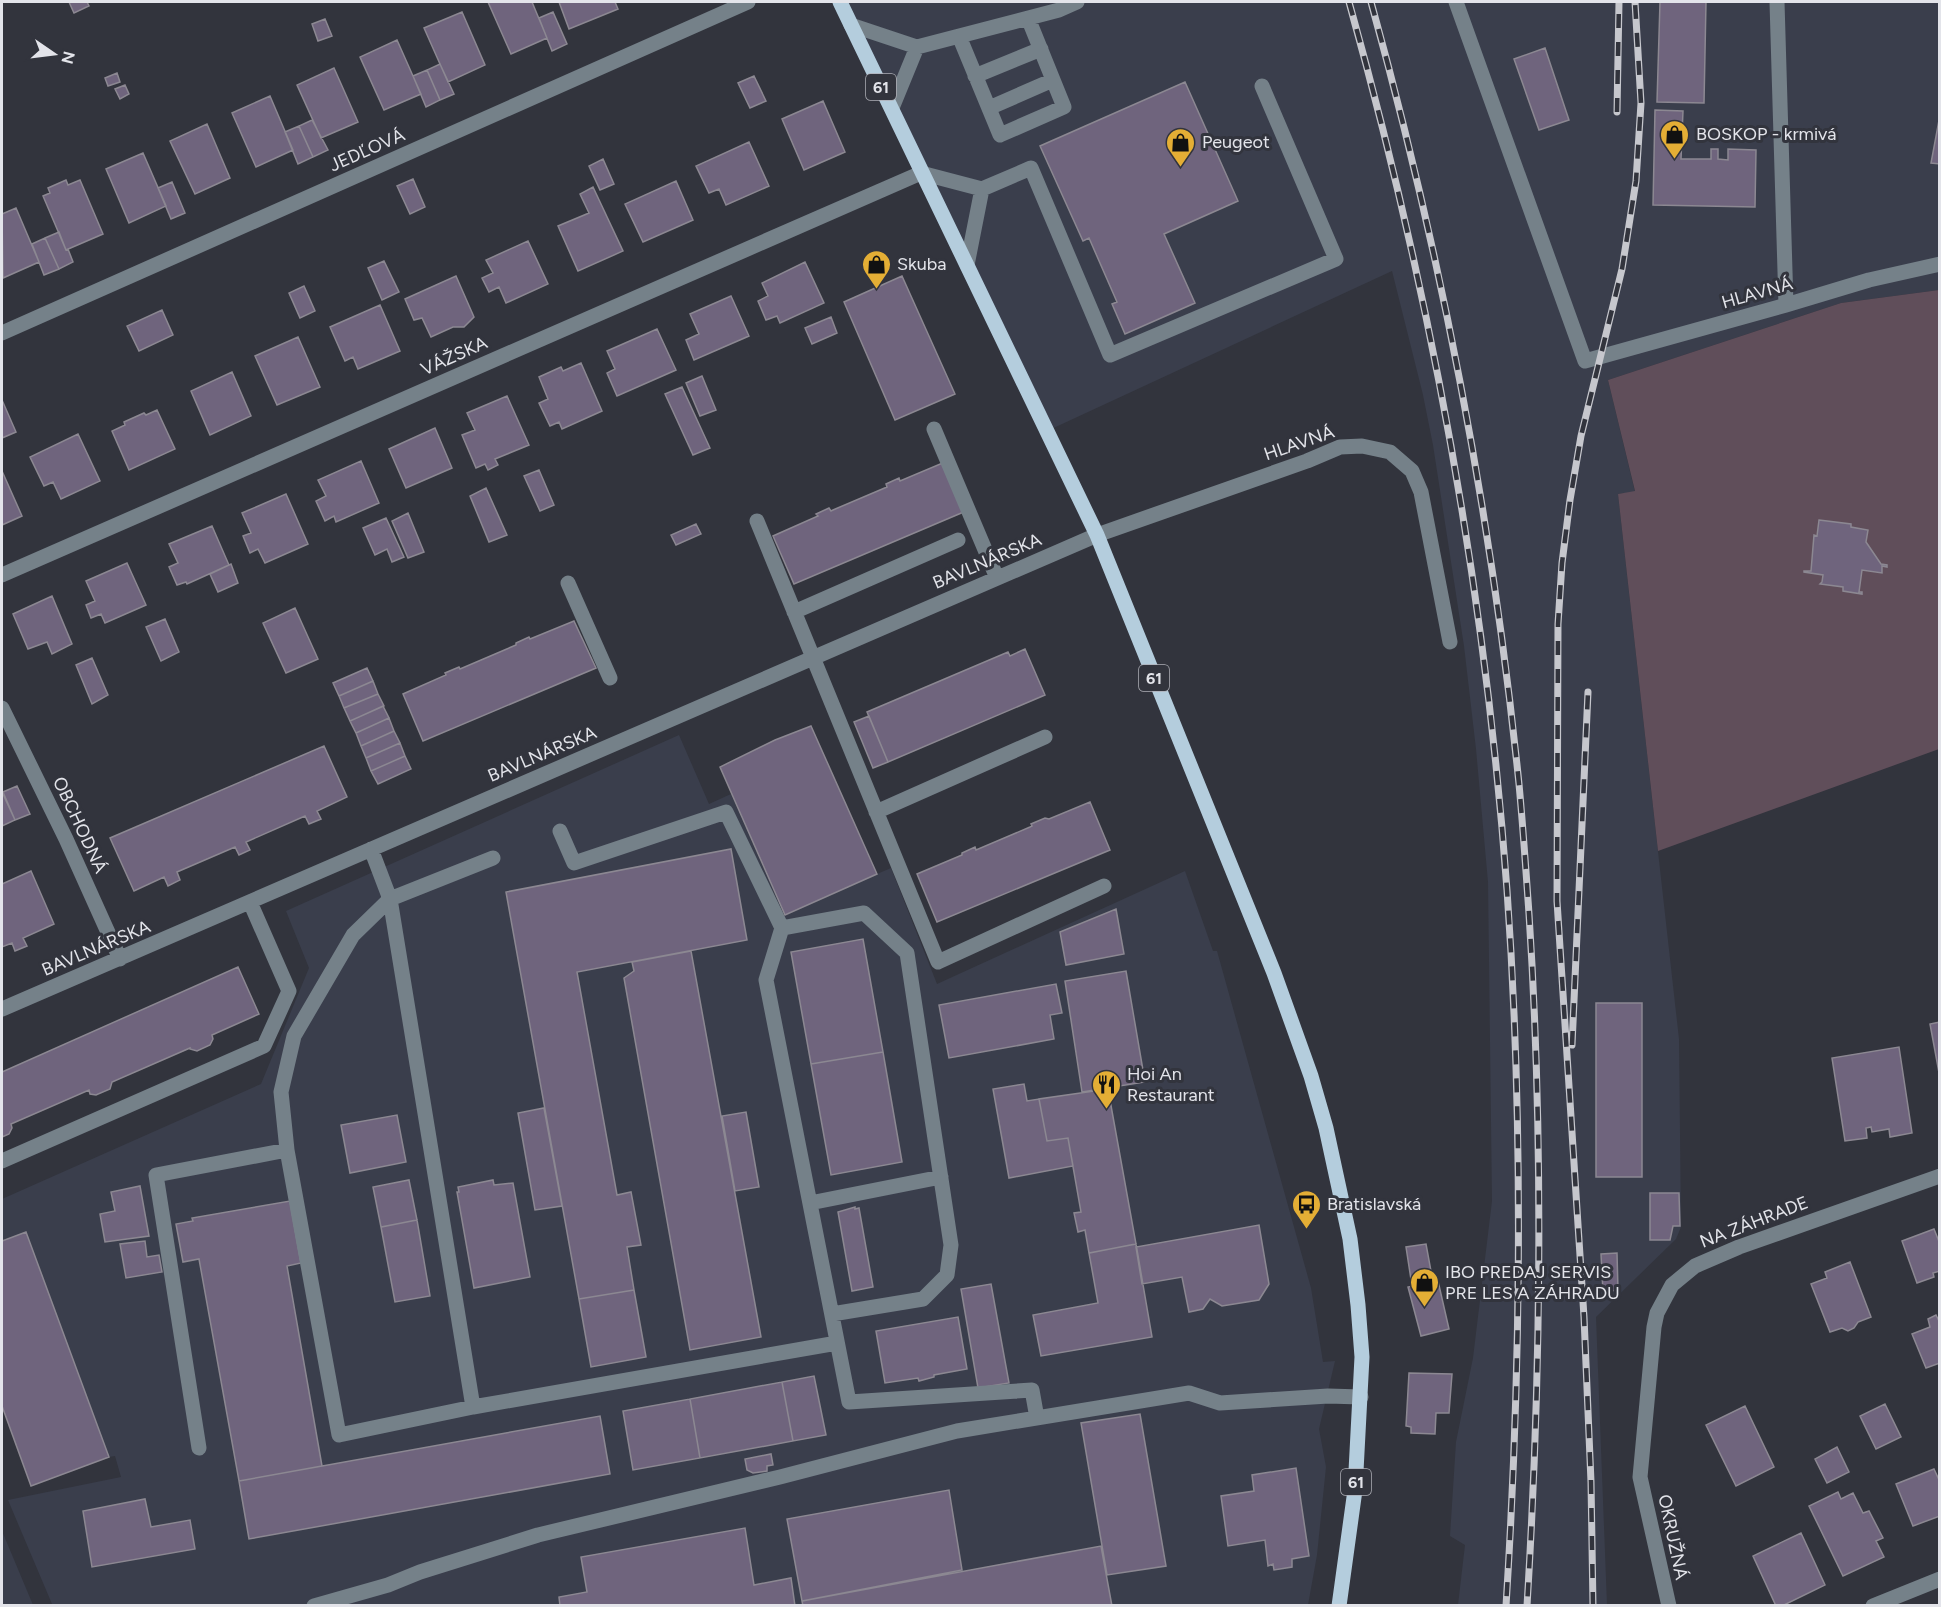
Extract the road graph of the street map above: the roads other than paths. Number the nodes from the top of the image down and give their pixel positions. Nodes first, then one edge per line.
1 (748, 2) edge
2 (840, 2) edge
3 (1077, 2) edge
4 (1456, 2) edge
5 (1777, 2) edge
6 (1028, 18) junction
7 (851, 25) junction
8 (959, 36) junction
9 (916, 47) junction
10 (1041, 49) junction
11 (975, 76) junction
12 (1053, 80) junction
13 (1262, 86) dead end
14 (891, 108) junction
15 (989, 108) junction
16 (921, 173) junction
17 (982, 189) junction
18 (967, 264) junction
19 (1940, 264) edge
20 (1786, 305) junction
21 (2, 333) edge
22 (933, 429) dead end
23 (757, 521) dead end
24 (1096, 535) junction
25 (958, 540) dead end
26 (2, 575) edge
27 (997, 578) junction
28 (568, 583) dead end
29 (794, 612) junction
30 (1450, 642) dead end
31 (813, 657) junction
32 (610, 678) dead end
33 (2, 708) edge
34 (1046, 737) dead end
35 (876, 812) junction
36 (560, 831) dead end
37 (371, 849) junction
38 (493, 858) dead end
39 (1104, 886) dead end
40 (390, 899) junction
41 (250, 902) junction
42 (782, 928) junction
43 (120, 959) junction
44 (2, 1009) edge
45 (287, 1150) junction
46 (2, 1161) edge
47 (1940, 1176) edge
48 (941, 1177) junction
49 (810, 1203) junction
50 (832, 1314) junction
51 (837, 1343) junction
52 (1361, 1397) junction
53 (473, 1407) junction
54 (1036, 1418) junction
55 (198, 1448) dead end
56 (1640, 1477) joint
57 (1940, 1579) edge
58 (314, 1605) edge
59 (1339, 1605) edge
60 (1669, 1605) edge
61 (1873, 1605) edge

1 - 21 street, JEDĽOVÁ
2 - 7 main road, 61
3 - 6 street
4 - 20 street, HLAVNÁ
5 - 20 street
6 - 8 street
6 - 10 street
7 - 9 street
7 - 14 main road, 61
8 - 9 street
8 - 11 street
9 - 14 street
10 - 11 street
10 - 12 street
11 - 15 street
12 - 15 street
12 - 15 street
13 - 17 street
14 - 16 main road, 61
16 - 17 street
16 - 18 main road, 61
16 - 26 street, VÁŽSKA
17 - 18 street
18 - 24 main road, 61
19 - 20 street, HLAVNÁ
22 - 27 street
23 - 29 street
24 - 27 street, BAVLNÁRSKA
24 - 30 street, HLAVNÁ
24 - 52 main road, 61
25 - 29 street
27 - 31 street, BAVLNÁRSKA
28 - 32 street
29 - 31 street
31 - 35 street
31 - 37 street, BAVLNÁRSKA
33 - 43 street, OBCHODNÁ
34 - 35 street
35 - 39 street
36 - 42 street
37 - 40 street
37 - 41 street, BAVLNÁRSKA
38 - 40 street
40 - 45 street
40 - 53 street
41 - 43 street, BAVLNÁRSKA
41 - 46 street
42 - 48 street
42 - 49 street
43 - 44 street, BAVLNÁRSKA
45 - 53 street
45 - 55 street
47 - 56 street, NA ZÁHRADE
48 - 49 street
48 - 50 street
49 - 50 street
50 - 51 street
51 - 53 street
51 - 54 street
52 - 54 street
52 - 59 main road, 61
54 - 58 street
56 - 60 street, OKRUŽNÁ
57 - 61 street

